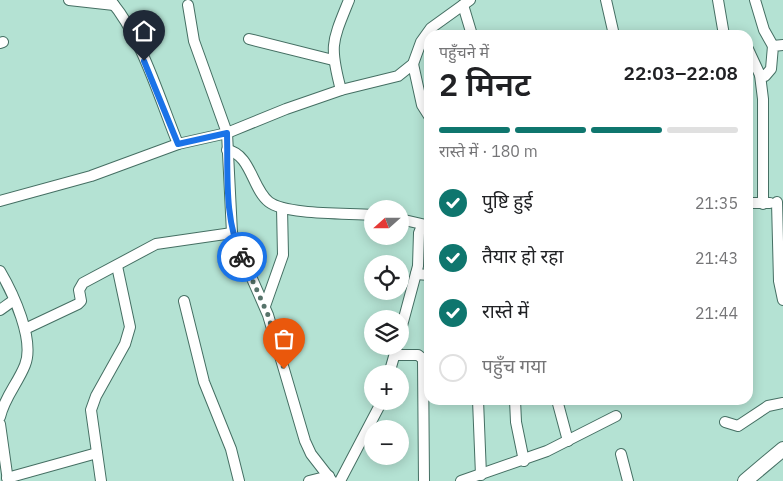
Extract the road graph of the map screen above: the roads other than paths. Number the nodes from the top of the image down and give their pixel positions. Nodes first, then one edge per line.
1 (69, 0) edge
2 (349, 0) edge
3 (606, 0) edge
4 (718, 0) edge
5 (755, 0) edge
6 (112, 3) edge
7 (467, 3) edge
8 (188, 6) dead end
9 (430, 30) edge
10 (471, 30) edge
11 (613, 30) edge
12 (723, 30) edge
13 (424, 36) edge
14 (249, 39) dead end
15 (778, 45) edge
16 (333, 60) junction
17 (753, 60) edge
18 (413, 64) junction
19 (760, 75) junction
20 (340, 90) junction
21 (424, 108) edge
22 (227, 133) junction
23 (178, 144) junction
24 (227, 150) junction
25 (0, 201) edge
26 (780, 202) edge
27 (753, 203) edge
28 (763, 204) junction
29 (282, 208) junction
30 (364, 214) edge
31 (409, 221) edge
32 (424, 224) edge
33 (424, 226) edge
34 (232, 233) junction
35 (117, 266) junction
36 (0, 270) edge
37 (416, 274) junction
38 (424, 275) edge
39 (14, 300) junction
40 (783, 300) edge
41 (184, 301) dead end
42 (265, 306) junction
43 (0, 310) edge
44 (406, 310) edge
45 (26, 329) junction
46 (409, 353) edge
47 (783, 403) edge
48 (478, 405) edge
49 (515, 405) edge
50 (558, 405) edge
51 (378, 410) edge
52 (616, 416) dead end
53 (0, 417) edge
54 (724, 422) dead end
55 (0, 424) edge
56 (568, 441) junction
57 (783, 449) edge
58 (96, 453) junction
59 (621, 454) dead end
60 (524, 461) junction
61 (481, 475) junction
62 (330, 478) edge
63 (7, 479) edge
64 (101, 481) edge
65 (240, 481) edge
66 (309, 481) edge
67 (340, 481) edge
68 (424, 481) edge
69 (461, 481) edge
70 (628, 481) edge
71 (745, 481) edge

1 - 6 street
2 - 16 street
3 - 11 street
4 - 12 street
5 - 15 street
6 - 23 street
7 - 9 street
7 - 10 street
8 - 22 street
13 - 18 street
14 - 16 street
15 - 19 street
16 - 20 street
17 - 19 street
18 - 20 street
18 - 21 street
19 - 28 street
20 - 22 street
22 - 23 street
22 - 24 street
23 - 25 street
24 - 29 street
24 - 34 street
26 - 28 street
26 - 40 street
27 - 28 street
29 - 30 street
29 - 42 street
31 - 32 street
33 - 37 street
34 - 35 street
34 - 42 street
35 - 45 street
35 - 58 street
36 - 39 street
37 - 38 street
37 - 44 street
39 - 43 street
39 - 45 street
41 - 65 street
42 - 62 street
45 - 53 street
46 - 68 street
47 - 54 street
48 - 61 street
49 - 60 street
50 - 56 street
51 - 67 street
52 - 56 street
55 - 63 street
56 - 60 street
57 - 71 main road
58 - 63 street
58 - 64 street
59 - 70 street
60 - 61 street
61 - 69 street
62 - 66 street

